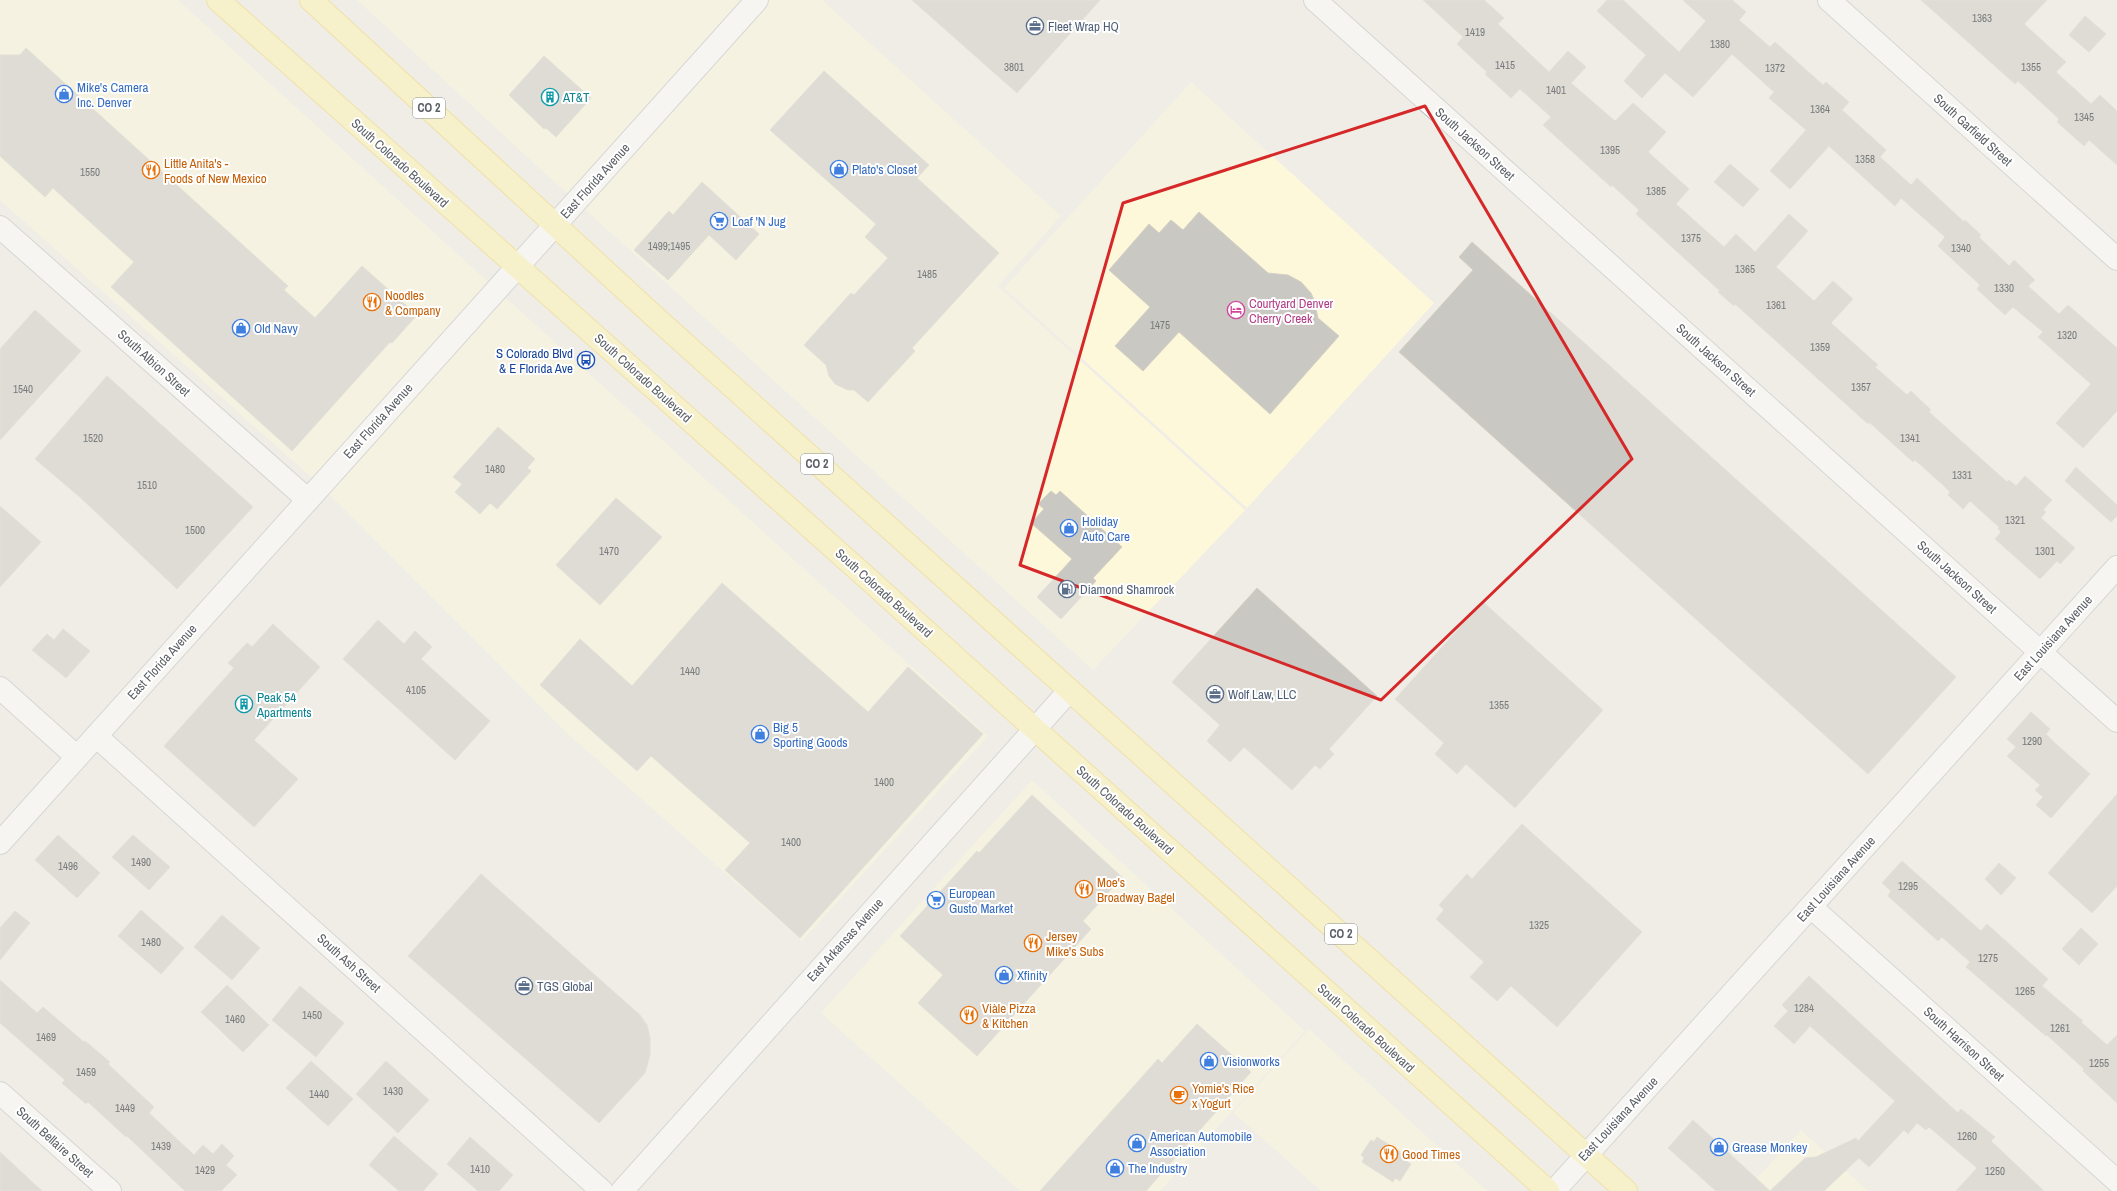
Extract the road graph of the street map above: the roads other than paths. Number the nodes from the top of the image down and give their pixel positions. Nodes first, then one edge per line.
1 (218, 0) edge
2 (311, 0) edge
3 (757, 0) edge
4 (1316, 0) edge
5 (1829, 0) edge
6 (556, 225) junction
7 (0, 226) edge
8 (2117, 260) edge
9 (517, 266) junction
10 (308, 500) junction
11 (2117, 566) edge
12 (2040, 652) junction
13 (0, 688) edge
14 (1068, 691) junction
15 (2117, 721) edge
16 (1035, 729) junction
17 (96, 736) junction
18 (77, 757) junction
19 (0, 843) edge
20 (1811, 907) junction
21 (0, 1093) edge
22 (1586, 1154) junction
23 (2117, 1181) edge
24 (110, 1191) edge
25 (602, 1191) edge
26 (622, 1191) edge
27 (1548, 1191) edge
28 (1554, 1191) edge
29 (1626, 1191) edge

1 - 9 main road, South Colorado Boulevard
2 - 6 main road, CO 2
3 - 6 street, East Florida Avenue
4 - 12 street, South Jackson Street
5 - 8 street, South Garfield Street
6 - 9 street, East Florida Avenue
6 - 14 main road, CO 2
7 - 10 street, South Albion Street
9 - 10 street, East Florida Avenue
9 - 16 main road, South Colorado Boulevard
10 - 17 street, East Florida Avenue
11 - 12 street, East Louisiana Avenue
12 - 15 street, South Jackson Street
12 - 20 street, East Louisiana Avenue
13 - 18 street
14 - 16 street, East Arkansas Avenue
14 - 22 main road, CO 2
16 - 26 street, East Arkansas Avenue
16 - 27 main road, South Colorado Boulevard
17 - 18 street, East Florida Avenue
17 - 25 street, South Ash Street
18 - 19 street, East Florida Avenue
20 - 22 street, East Louisiana Avenue
20 - 23 street, South Harrison Street
21 - 24 street, South Bellaire Street
22 - 28 street, East Louisiana Avenue
22 - 29 main road, CO 2

